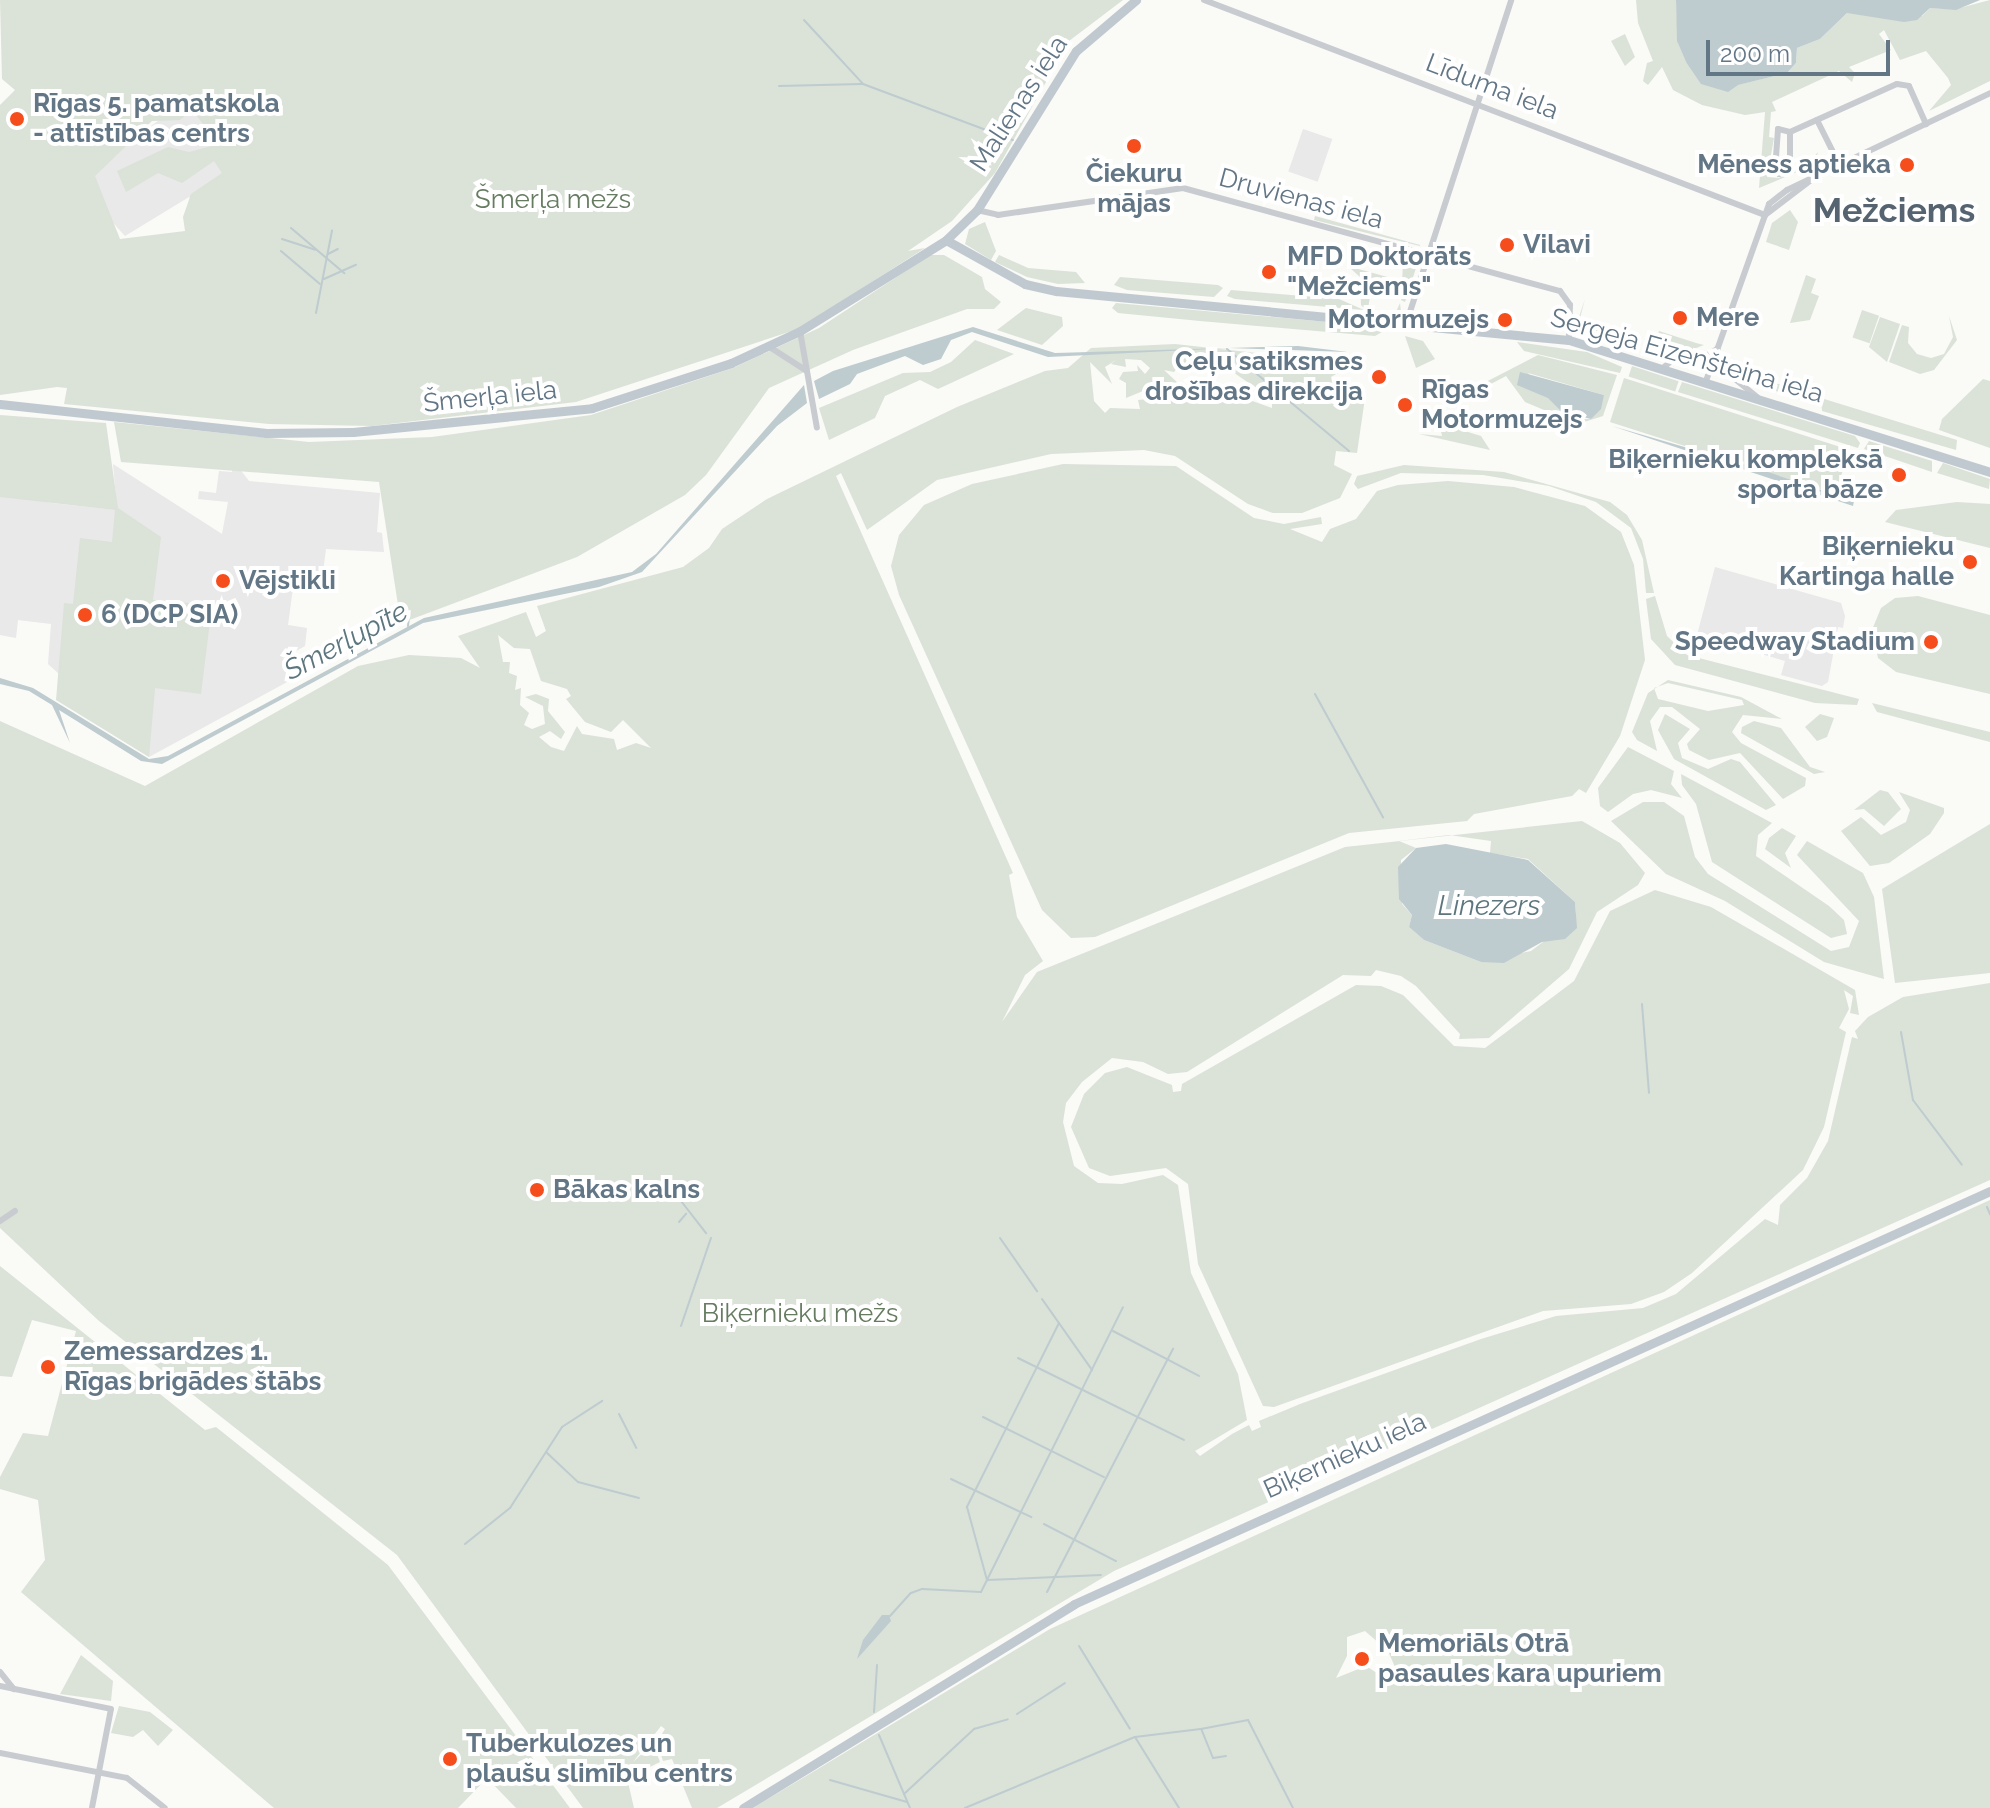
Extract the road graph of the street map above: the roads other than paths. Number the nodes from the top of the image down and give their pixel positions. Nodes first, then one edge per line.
1 (1136, 0) edge
2 (1204, 0) edge
3 (1511, 0) edge
4 (1990, 93) edge
5 (1476, 103) junction
6 (1817, 120) junction
7 (1926, 124) junction
8 (1790, 132) junction
9 (1840, 166) junction
10 (977, 210) junction
11 (1765, 215) junction
12 (946, 240) junction
13 (1426, 254) junction
14 (1407, 321) junction
15 (800, 331) junction
16 (1569, 340) junction
17 (768, 346) junction
18 (1717, 349) junction
19 (1663, 368) junction
20 (807, 371) junction
21 (1706, 381) junction
22 (1757, 397) junction
23 (0, 404) edge
24 (817, 428) dead end
25 (1990, 472) edge
26 (1990, 1191) edge
27 (15, 1211) dead end
28 (0, 1221) edge
29 (0, 1672) edge
30 (0, 1686) edge
31 (14, 1689) junction
32 (0, 1753) edge
33 (100, 1773) junction
34 (92, 1808) edge
35 (165, 1808) edge
36 (743, 1808) edge

1 - 10 street, Malienas iela
2 - 5 street, Līduma iela
3 - 5 street
4 - 7 street
5 - 11 street, Līduma iela
5 - 13 street
6 - 7 street
6 - 8 street
6 - 9 street
7 - 9 street
8 - 8 street
9 - 11 street
10 - 12 street, Malienas iela
10 - 13 street, Druvienas iela
11 - 18 street
12 - 14 street, Sergeja Eizenšteina iela
12 - 15 street, Šmerļa iela
13 - 14 street
13 - 16 street, Druvienas iela
14 - 16 street, Sergeja Eizenšteina iela
15 - 17 street, Šmerļa iela
15 - 20 street
16 - 19 street, Sergeja Eizenšteina iela
17 - 20 street
17 - 23 street, Šmerļa iela
18 - 19 street
18 - 21 street
18 - 22 street
19 - 21 street, Sergeja Eizenšteina iela
20 - 24 street
21 - 22 street, Sergeja Eizenšteina iela
22 - 25 street, Sergeja Eizenšteina iela
26 - 36 street, Biķernieku iela
27 - 28 street
29 - 31 street
30 - 31 street
31 - 33 street
32 - 33 street
33 - 34 street
33 - 35 street

